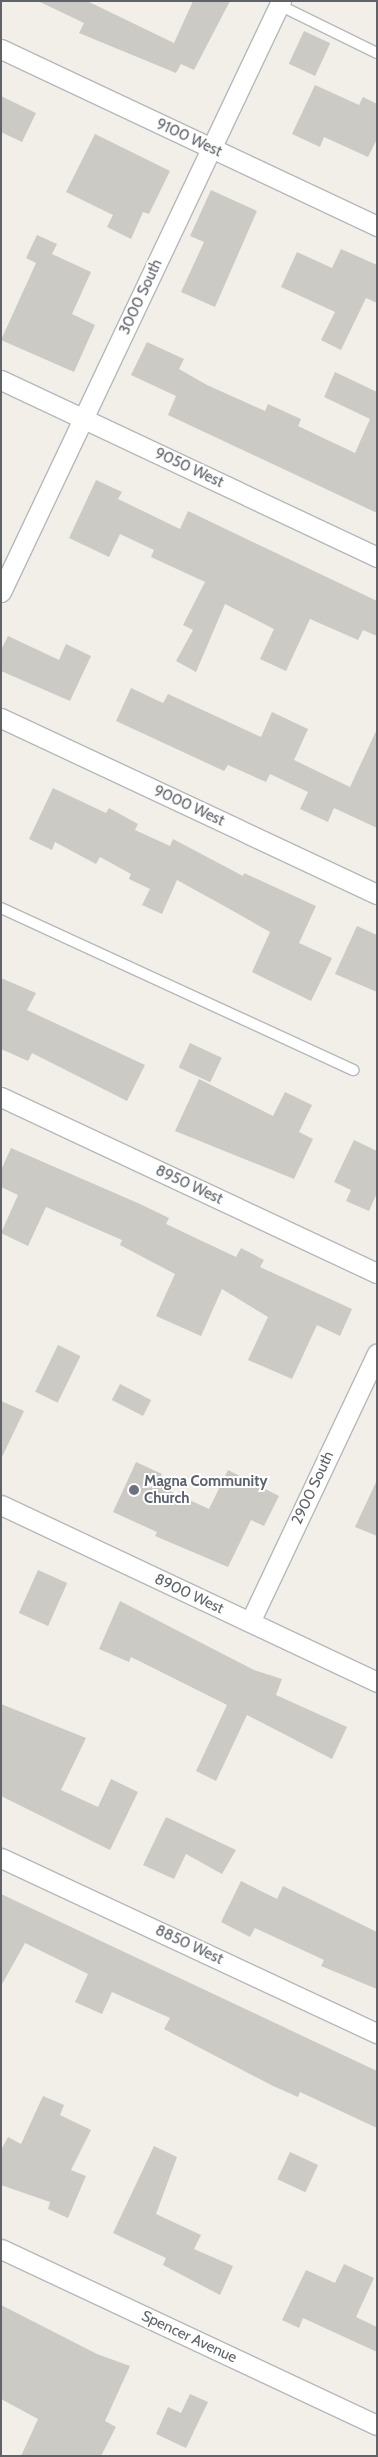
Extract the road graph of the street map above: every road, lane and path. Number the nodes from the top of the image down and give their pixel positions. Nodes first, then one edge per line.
1 (280, 3) edge
2 (1, 49) edge
3 (377, 52) edge
4 (212, 148) junction
5 (377, 226) edge
6 (1, 380) edge
7 (83, 419) junction
8 (377, 557) edge
9 (1, 592) edge
10 (1, 718) edge
11 (377, 894) edge
12 (1, 908) edge
13 (354, 1070) dead end
14 (1, 1096) edge
15 (377, 1273) edge
16 (377, 1353) edge
17 (1, 1505) edge
18 (250, 1622) junction
19 (377, 1682) edge
20 (1, 1858) edge
21 (377, 2033) edge
22 (1, 2249) edge
23 (377, 2425) edge

1 - 3 lane
1 - 4 street, 3000 South
2 - 4 street, 9100 West
4 - 5 street, 9100 West
4 - 7 street, 3000 South
6 - 7 street, 9050 West
7 - 8 street, 9050 West
7 - 9 street, 3000 South
10 - 11 street, 9000 West
12 - 13 lane
14 - 15 street, 8950 West
16 - 18 street, 2900 South
17 - 18 street, 8900 West
18 - 19 street, 8900 West
20 - 21 street, 8850 West
22 - 23 street, Spencer Avenue

